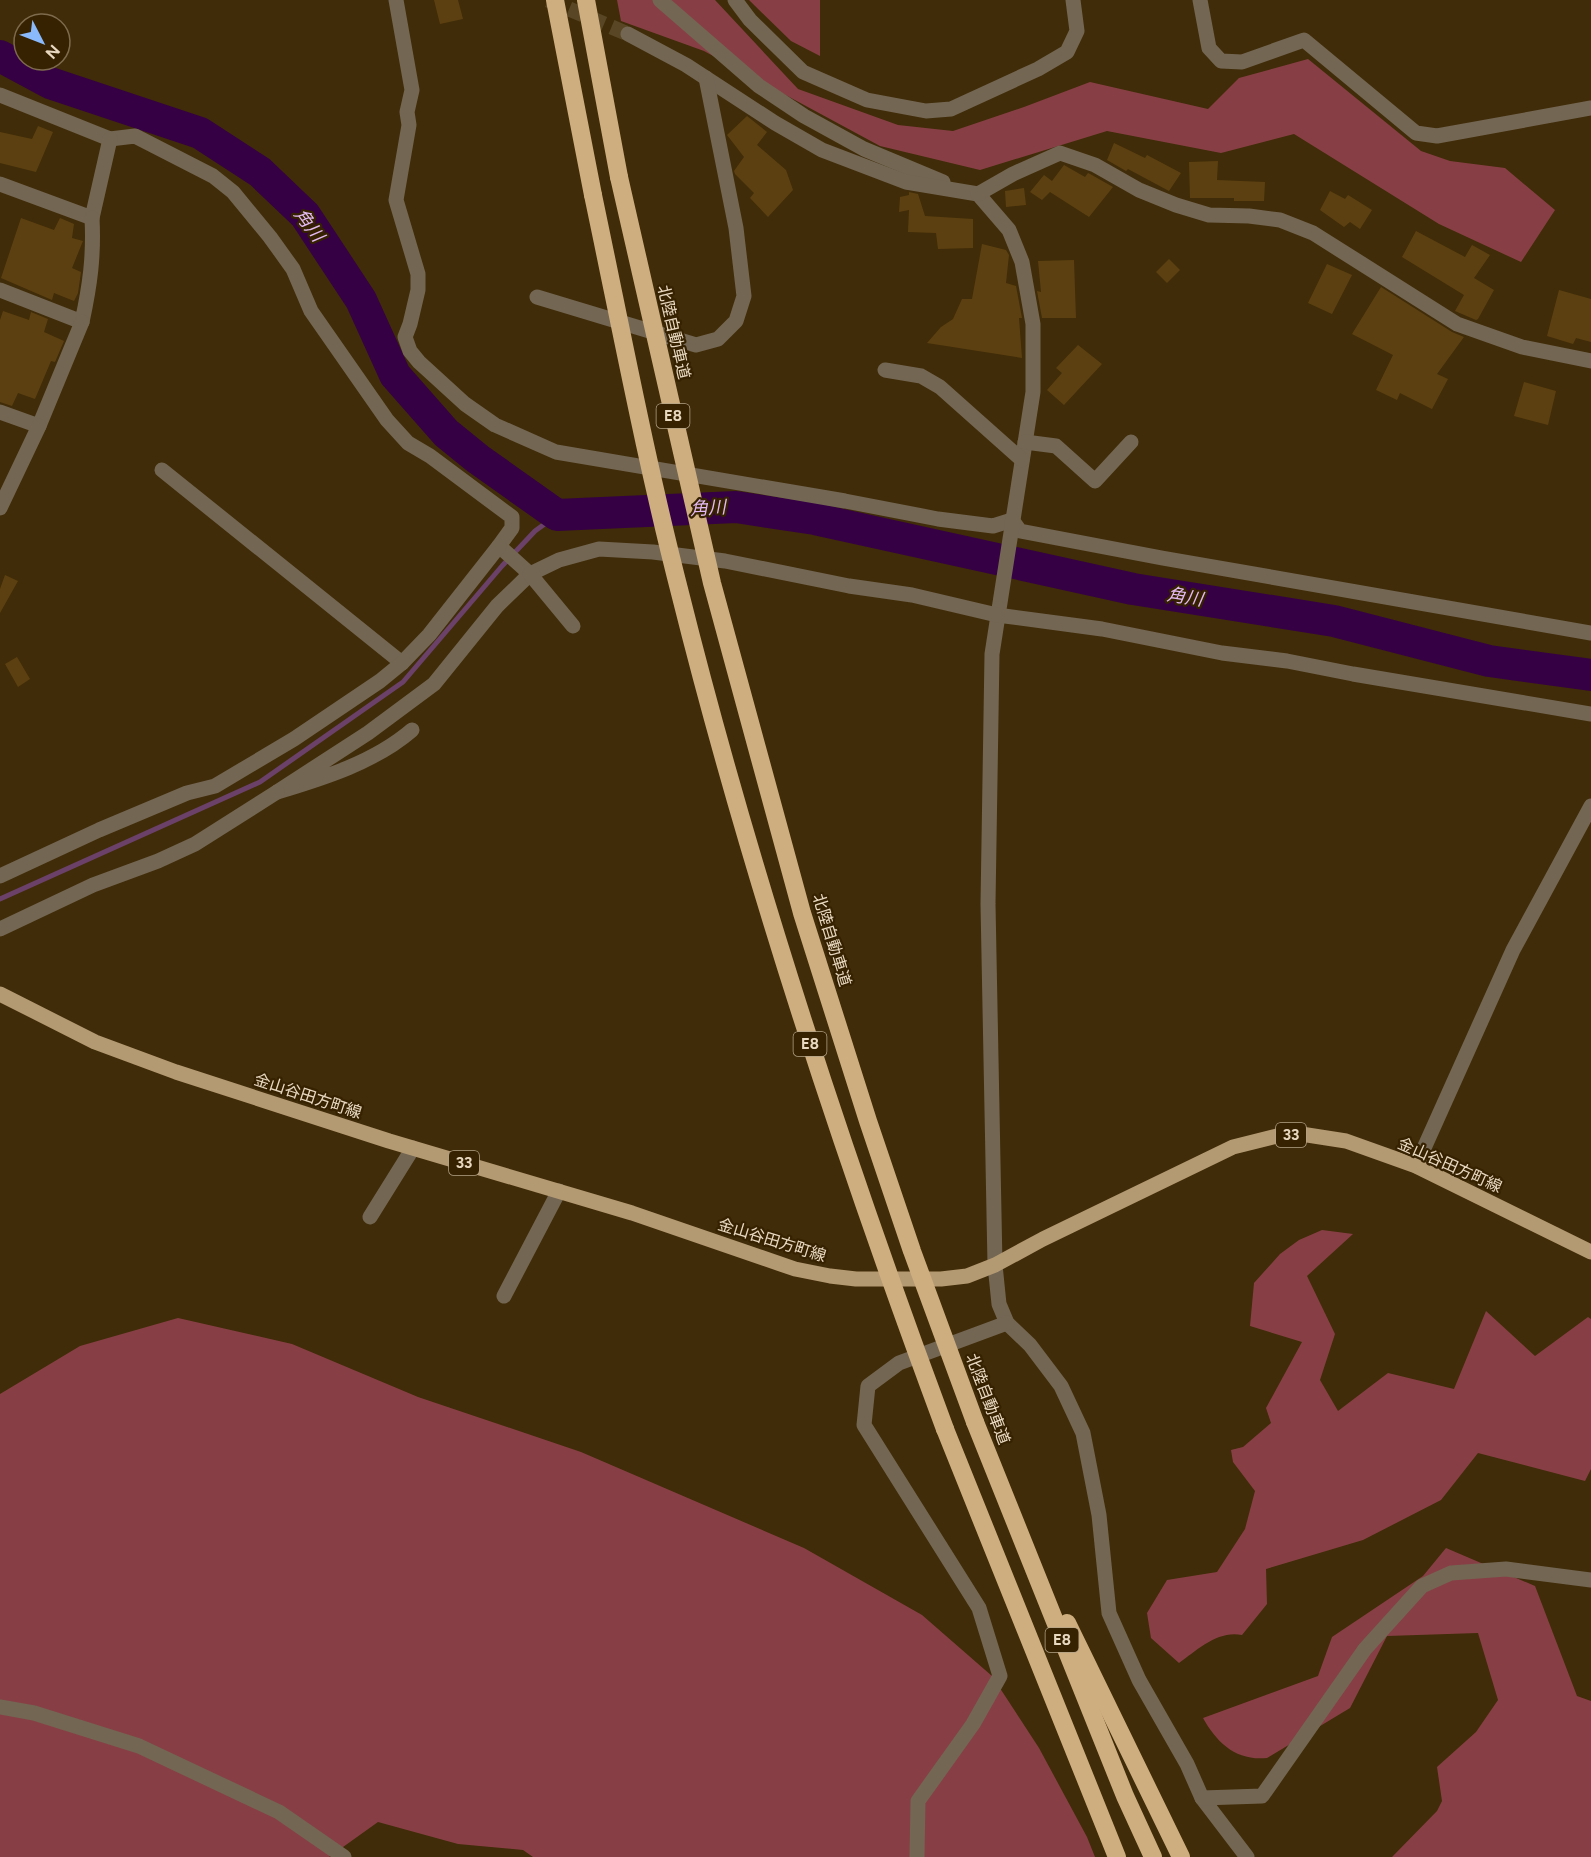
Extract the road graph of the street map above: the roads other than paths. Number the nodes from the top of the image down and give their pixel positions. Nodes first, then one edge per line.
1 (396, 0) edge
2 (555, 0) edge
3 (586, 0) edge
4 (660, 0) edge
5 (735, 0) edge
6 (1073, 0) edge
7 (1200, 0) edge
8 (628, 34) tunnel mouth
9 (706, 78) junction
10 (0, 95) edge
11 (1591, 108) edge
12 (110, 139) junction
13 (0, 184) edge
14 (958, 189) junction
15 (978, 194) junction
16 (92, 218) junction
17 (0, 290) edge
18 (537, 297) dead end
19 (82, 321) junction
20 (1591, 361) edge
21 (885, 370) dead end
22 (0, 412) edge
23 (39, 426) junction
24 (1025, 442) junction
25 (1131, 442) dead end
26 (1022, 460) junction
27 (162, 470) dead end
28 (0, 508) edge
29 (1011, 522) junction
30 (498, 546) junction
31 (530, 574) junction
32 (997, 613) junction
33 (573, 626) dead end
34 (1591, 633) edge
35 (402, 663) junction
36 (1591, 714) edge
37 (412, 730) dead end
38 (277, 792) junction
39 (1591, 806) edge
40 (0, 876) edge
41 (0, 929) edge
42 (0, 993) edge
43 (413, 1148) junction
44 (1416, 1166) junction
45 (559, 1191) junction
46 (370, 1217) dead end
47 (1591, 1252) edge
48 (995, 1265) junction
49 (504, 1296) dead end
50 (1007, 1323) junction
51 (994, 1470) junction
52 (1591, 1580) edge
53 (0, 1707) edge
54 (1202, 1798) junction
55 (344, 1857) edge
56 (917, 1857) edge
57 (1117, 1857) edge
58 (1153, 1857) edge
59 (1181, 1857) edge
60 (1248, 1857) edge

1 - 29 street
2 - 57 highway, E8, bridge
3 - 51 highway, 北陸自動車道 / E8, bridge
4 - 14 street
5 - 6 street
7 - 11 street
8 - 9 street
9 - 14 street
9 - 18 street
10 - 12 street
12 - 16 street
12 - 30 street
13 - 16 street
14 - 15 street
15 - 20 street
15 - 24 street
16 - 19 street
17 - 19 street
19 - 23 street
21 - 26 street
22 - 23 street
23 - 28 street
24 - 25 street
24 - 26 street
26 - 29 street
27 - 35 street
29 - 32 street
29 - 34 street
30 - 31 street
30 - 35 street
31 - 32 street
31 - 33 street
31 - 38 street
32 - 36 street
32 - 48 street
35 - 40 street
37 - 38 street
38 - 41 street
39 - 44 street
42 - 43 main road, 金山谷田方町線 / 33
43 - 45 main road, 金山谷田方町線 / 33
43 - 46 street
44 - 47 main road, 金山谷田方町線 / 33
44 - 48 main road, 金山谷田方町線 / 33
45 - 48 main road, 金山谷田方町線 / 33
45 - 49 street
48 - 50 street
50 - 54 street
50 - 56 street
51 - 58 highway, 北陸自動車道 / E8
51 - 59 highway
52 - 54 street
53 - 55 street
54 - 60 street

